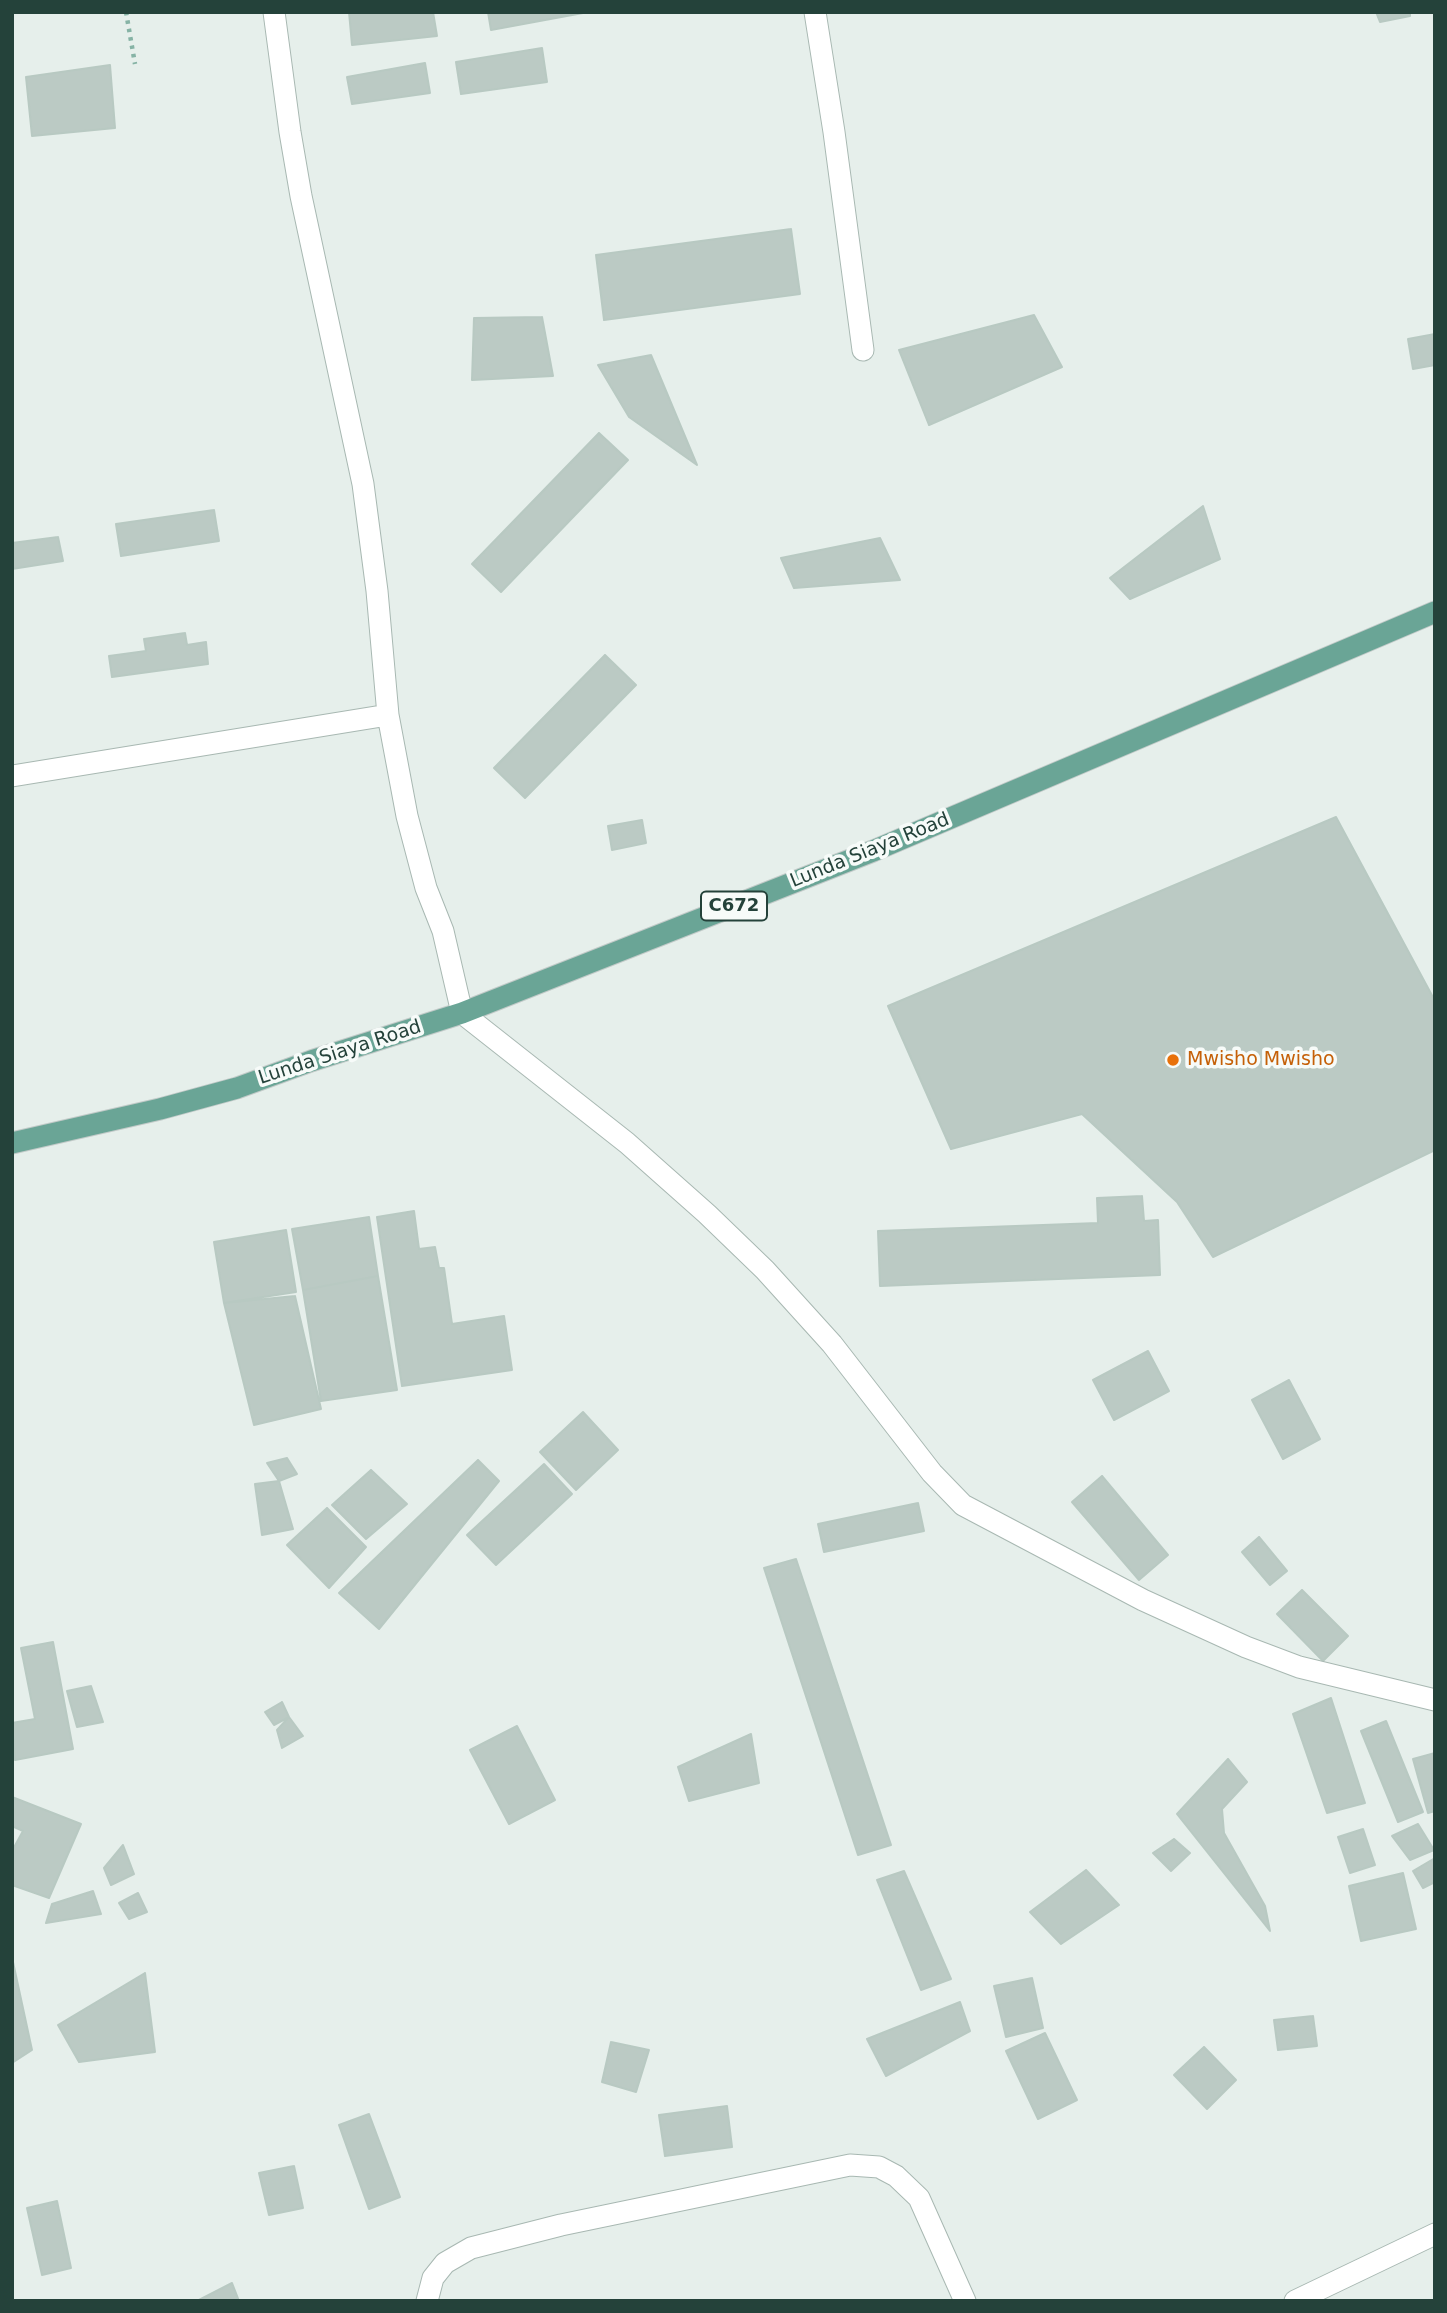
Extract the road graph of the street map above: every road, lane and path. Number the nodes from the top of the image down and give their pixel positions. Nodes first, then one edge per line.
1 (126, 12) edge
2 (274, 12) edge
3 (815, 12) edge
4 (135, 64) dead end
5 (863, 350) dead end
6 (1435, 611) edge
7 (388, 715) junction
8 (12, 776) edge
9 (462, 1013) junction
10 (12, 1143) edge
11 (1435, 1700) edge
12 (1435, 2234) edge
13 (427, 2301) edge
14 (965, 2301) edge
15 (1295, 2301) edge

1 - 4 path
2 - 7 street
3 - 5 street
6 - 9 main road, Lunda Siaya Road / C672
7 - 8 street
7 - 9 street
9 - 10 main road, Lunda Siaya Road / C672
9 - 11 street
12 - 15 street
13 - 14 street

